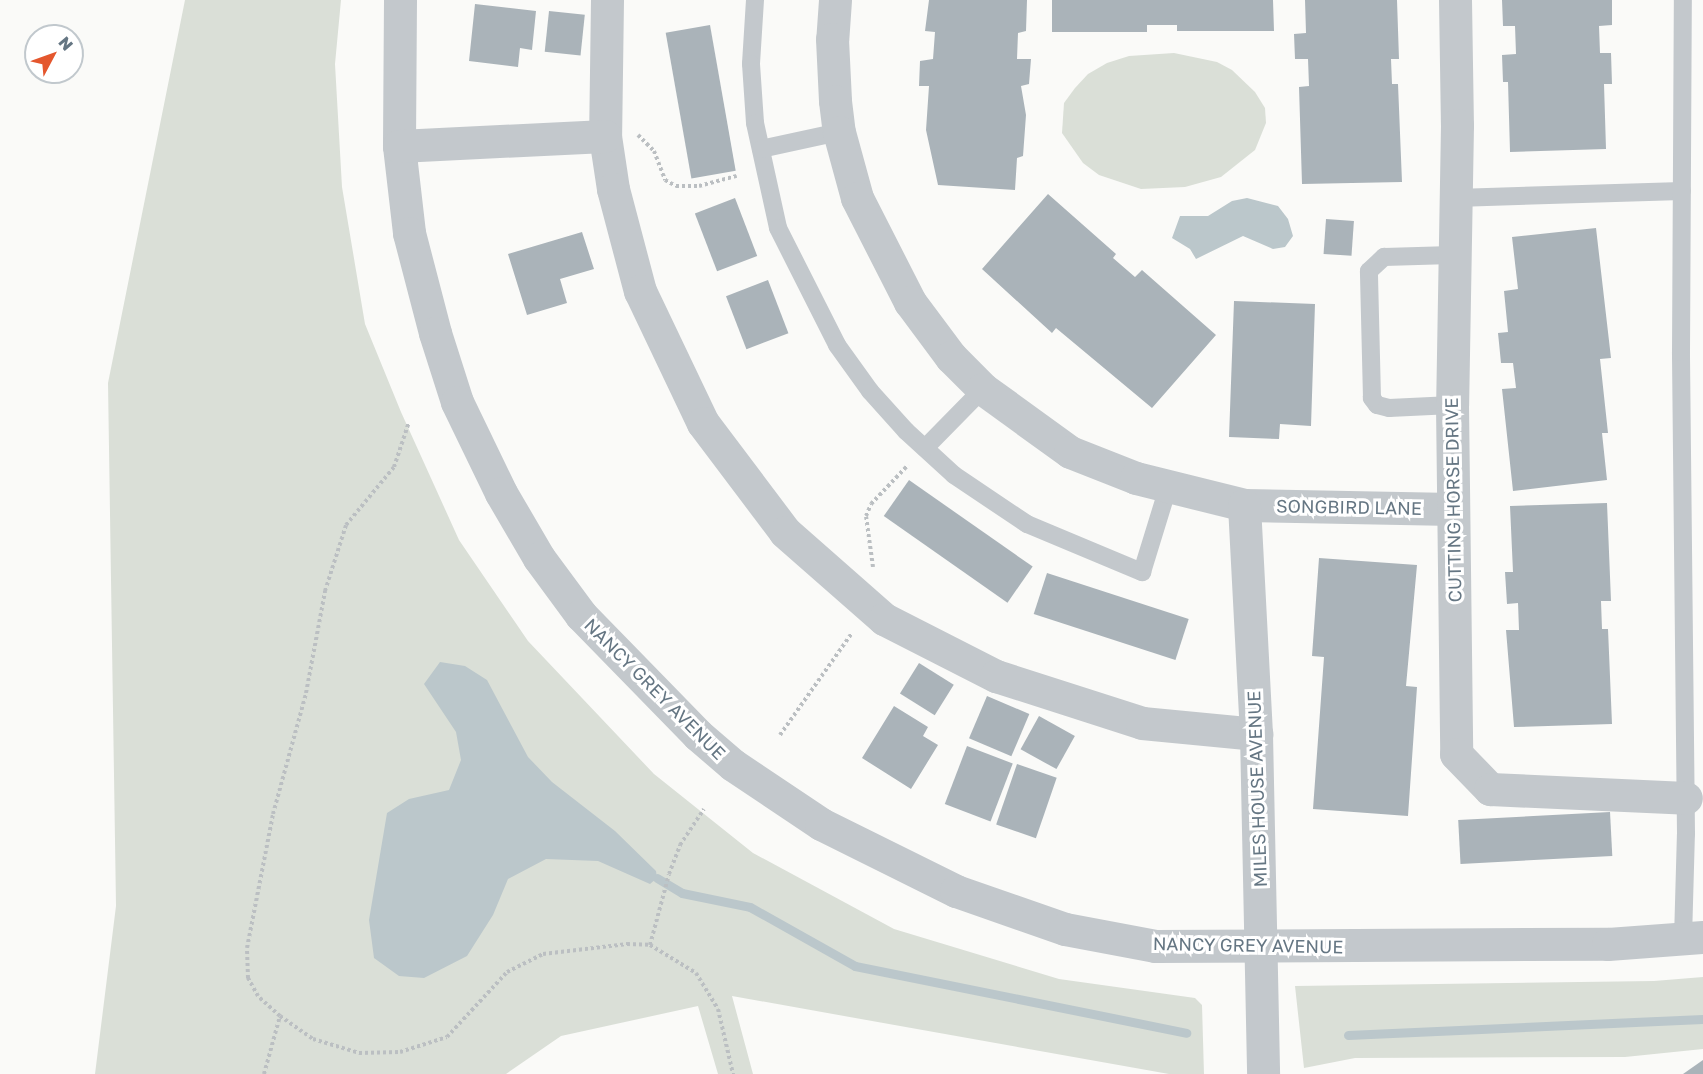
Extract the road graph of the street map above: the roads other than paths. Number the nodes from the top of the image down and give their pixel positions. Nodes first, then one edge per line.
1 (400, 0) edge
2 (607, 0) edge
3 (755, 0) edge
4 (835, 0) edge
5 (1455, 0) edge
6 (1683, 0) edge
7 (839, 132) junction
8 (605, 136) junction
9 (399, 146) junction
10 (760, 149) junction
11 (1682, 191) junction
12 (1456, 198) junction
13 (1452, 255) junction
14 (983, 389) junction
15 (1452, 405) junction
16 (925, 448) junction
17 (1169, 484) junction
18 (1244, 505) junction
19 (1453, 508) junction
20 (1256, 734) junction
21 (1695, 798) edge
22 (1693, 938) edge
23 (1262, 945) junction
24 (1263, 1074) edge

1 - 9 street, NANCY GREY AVENUE
2 - 8 street
3 - 10 lane
4 - 7 street, SONGBIRD LANE
5 - 12 street, CUTTING HORSE DRIVE
6 - 11 lane
7 - 10 lane
7 - 14 street, SONGBIRD LANE
8 - 9 street
8 - 20 street
9 - 23 street, NANCY GREY AVENUE
10 - 16 lane
11 - 12 lane
11 - 21 lane
12 - 13 street, CUTTING HORSE DRIVE
13 - 15 street, CUTTING HORSE DRIVE
13 - 15 lane
14 - 16 lane
14 - 17 street, SONGBIRD LANE
15 - 19 street, CUTTING HORSE DRIVE
16 - 17 lane
17 - 18 street, SONGBIRD LANE
18 - 19 street, SONGBIRD LANE
18 - 20 street, MILES HOUSE AVENUE
19 - 21 street, CUTTING HORSE DRIVE
20 - 23 street, MILES HOUSE AVENUE
21 - 22 lane
22 - 23 street, NANCY GREY AVENUE
23 - 24 street, MILES HOUSE AVENUE

